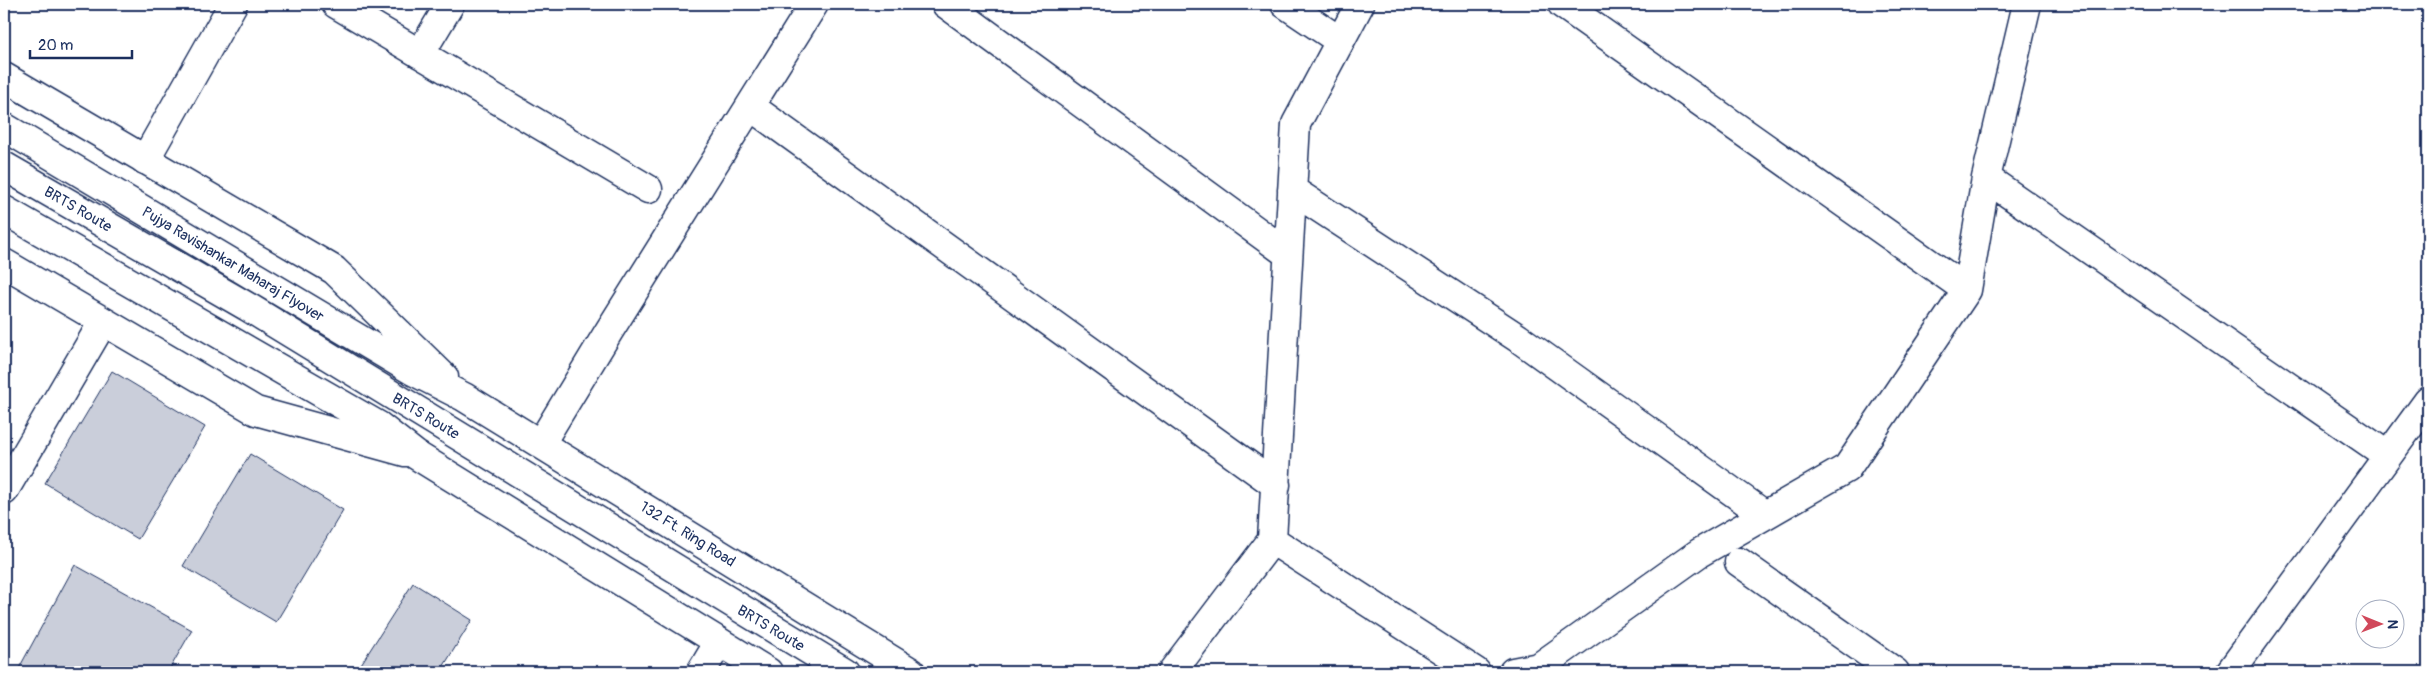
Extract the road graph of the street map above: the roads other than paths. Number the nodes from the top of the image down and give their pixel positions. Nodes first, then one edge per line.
1 (233, 4) edge
2 (336, 4) edge
3 (450, 4) edge
4 (814, 4) edge
5 (946, 4) edge
6 (1285, 4) edge
7 (1360, 4) edge
8 (1562, 4) edge
9 (2027, 4) edge
10 (1340, 41) junction
11 (420, 54) junction
12 (4, 77) edge
13 (750, 106) junction
14 (4, 127) edge
15 (145, 160) junction
16 (4, 166) edge
17 (1986, 178) junction
18 (648, 189) dead end
19 (1292, 190) junction
20 (4, 210) edge
21 (1288, 254) junction
22 (4, 263) edge
23 (1967, 290) junction
24 (103, 322) junction
25 (464, 397) junction
26 (2428, 401) edge
27 (541, 443) junction
28 (2387, 455) junction
29 (416, 456) junction
30 (1276, 485) junction
31 (4, 492) edge
32 (1765, 515) junction
33 (1272, 540) junction
34 (1739, 562) dead end
35 (719, 642) junction
36 (701, 672) edge
37 (768, 672) edge
38 (845, 672) edge
39 (911, 672) edge
40 (1172, 672) edge
41 (1476, 672) edge
42 (1512, 672) edge
43 (1895, 672) edge
44 (2230, 672) edge

1 - 15 street
2 - 11 street
3 - 11 street
4 - 13 street
5 - 21 street
6 - 10 street
7 - 10 street
8 - 23 street
9 - 17 street
10 - 19 street
11 - 18 street
12 - 15 street
13 - 27 street
13 - 30 street
14 - 25 street, Pujya Ravishankar Maharaj Flyover
15 - 25 street
16 - 38 street, BRTS Route
17 - 23 street
17 - 28 street
19 - 21 street
19 - 32 street
20 - 29 street
21 - 30 street
22 - 24 street
23 - 32 street
24 - 29 street
24 - 31 street
25 - 27 street, 132 Ft. Ring Road
26 - 28 street
27 - 39 street, 132 Ft. Ring Road
28 - 44 street
29 - 35 street
30 - 33 street
32 - 42 street
33 - 40 street
33 - 41 street
34 - 43 street
35 - 36 street
35 - 37 street

